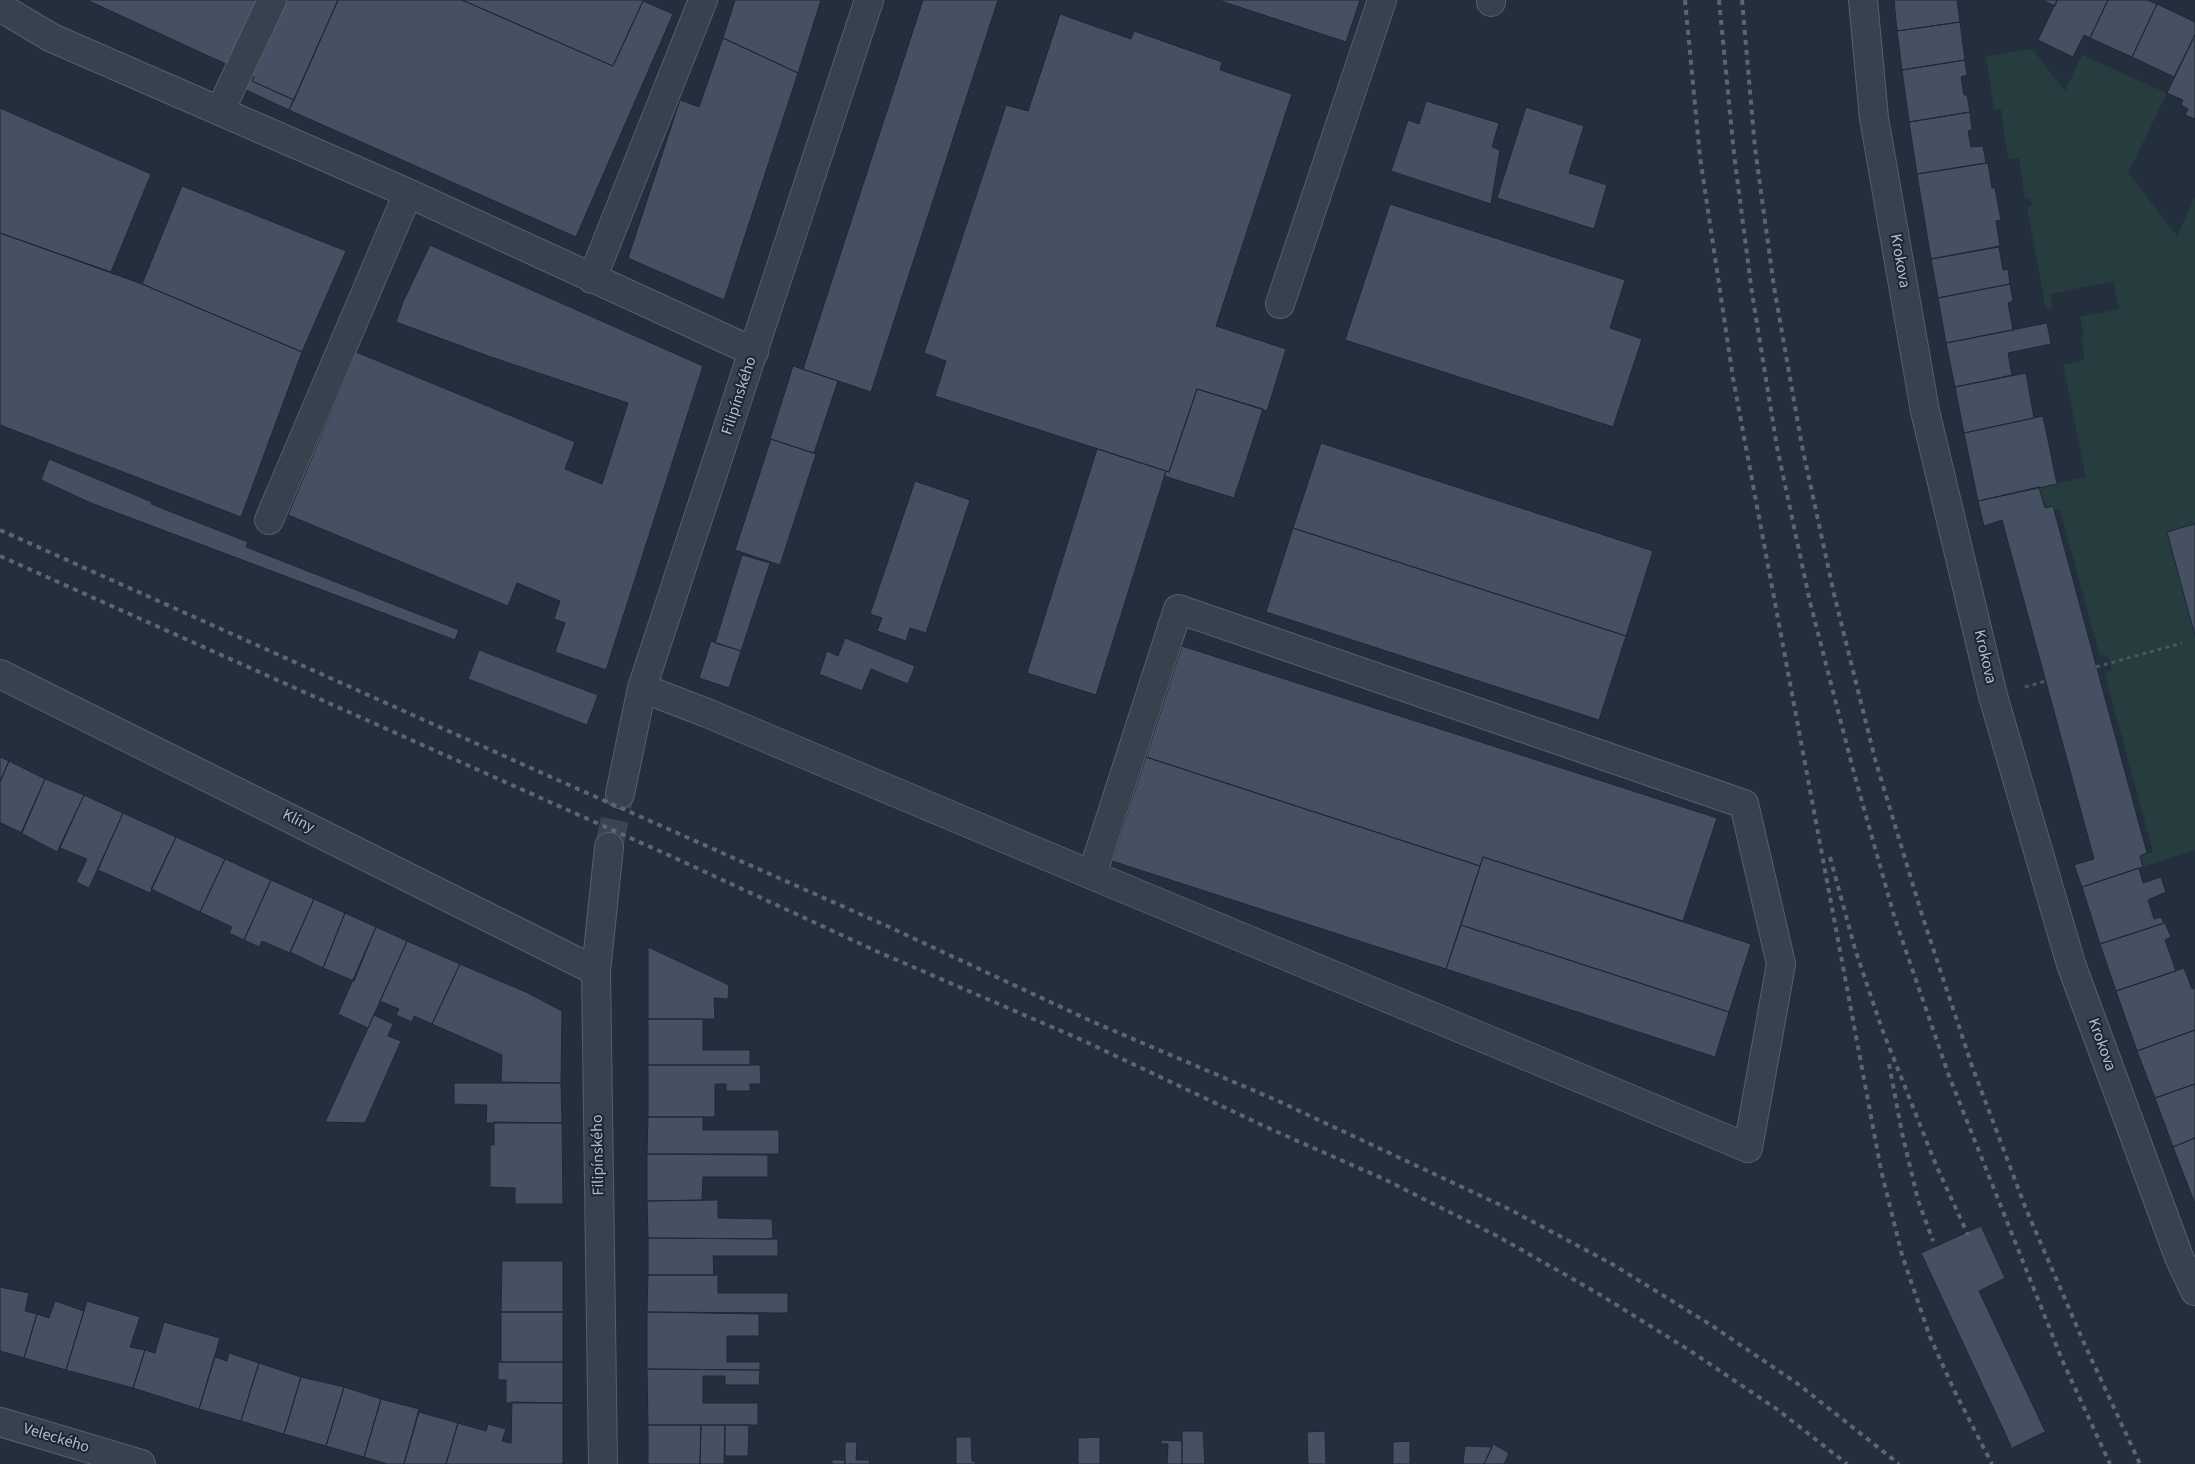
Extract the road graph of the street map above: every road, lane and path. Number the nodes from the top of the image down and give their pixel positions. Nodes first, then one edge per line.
1 (272, 0) edge
2 (703, 0) edge
3 (869, 0) edge
4 (1382, 0) edge
5 (1863, 0) edge
6 (0, 7) edge
7 (220, 111) junction
8 (408, 193) junction
9 (592, 279) junction
10 (1280, 304) dead end
11 (754, 352) junction
12 (269, 520) dead end
13 (2182, 643) dead end
14 (2096, 667) dead end
15 (0, 674) edge
16 (642, 688) junction
17 (620, 794) tunnel mouth
18 (608, 848) tunnel mouth
19 (1092, 875) junction
20 (596, 971) junction
21 (2195, 1292) edge
22 (0, 1422) edge
23 (141, 1464) edge
24 (603, 1464) edge

1 - 7 street
2 - 9 street
3 - 11 street, Filipínského
4 - 10 street
5 - 21 street, Krokova
6 - 7 street
7 - 8 street
8 - 9 street
8 - 12 street
9 - 11 street
11 - 16 street, Filipínského
13 - 14 path
15 - 20 street, Klíny
16 - 17 street, Filipínského
16 - 19 street
18 - 20 street, Filipínského
19 - 19 street
20 - 24 street, Filipínského
22 - 23 street, Veleckého

